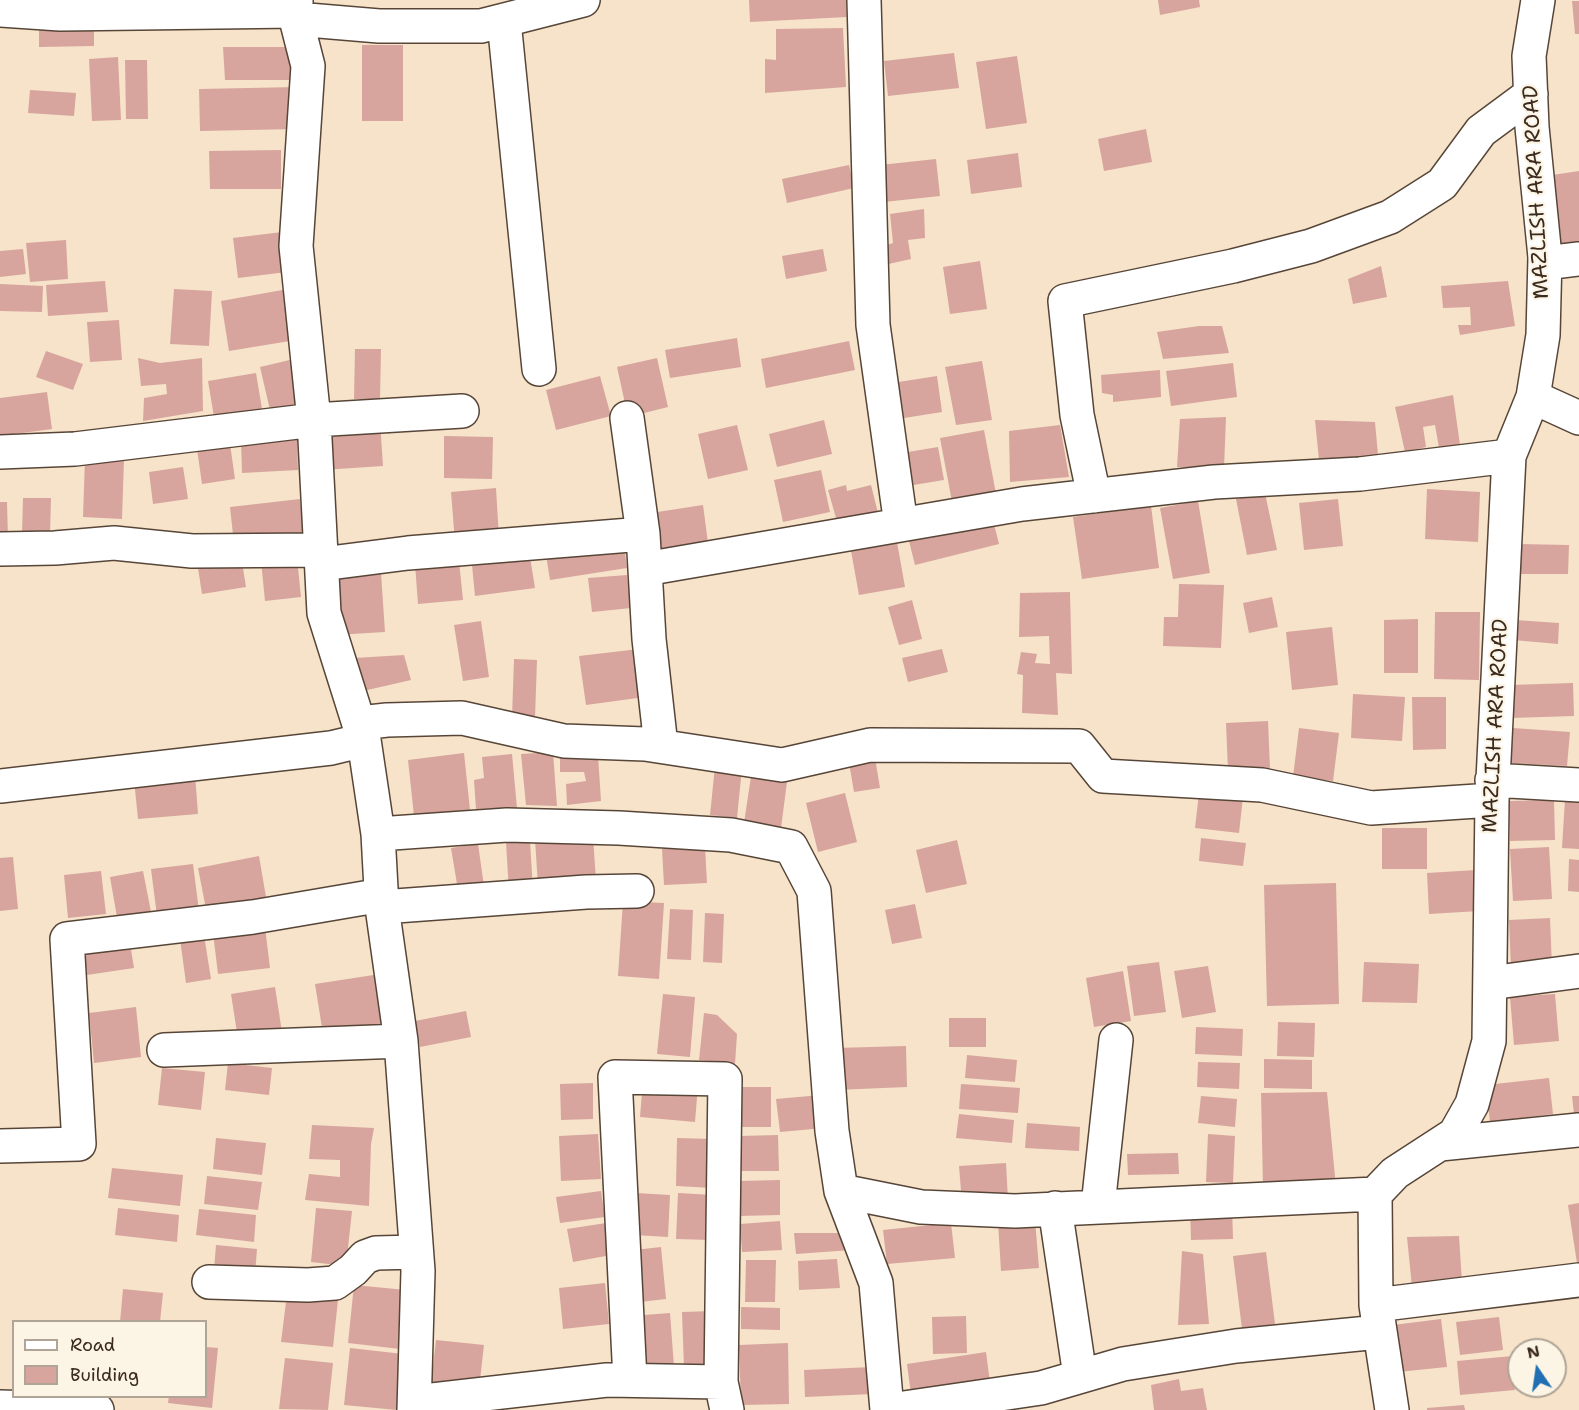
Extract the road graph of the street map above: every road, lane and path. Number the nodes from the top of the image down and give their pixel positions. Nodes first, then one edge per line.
1 (583, 0) edge
2 (864, 0) edge
3 (1538, 0) edge
4 (0, 10) edge
5 (296, 10) edge
6 (504, 21) junction
7 (1531, 94) junction
8 (1579, 259) edge
9 (1545, 263) junction
10 (539, 369) dead end
11 (1533, 396) junction
12 (462, 411) dead end
13 (627, 418) dead end
14 (1579, 418) edge
15 (314, 420) junction
16 (0, 452) edge
17 (1509, 456) junction
18 (1094, 496) junction
19 (901, 525) junction
20 (643, 534) junction
21 (0, 549) edge
22 (321, 557) junction
23 (645, 569) junction
24 (362, 732) junction
25 (661, 746) junction
26 (1579, 785) edge
27 (0, 786) edge
28 (1492, 790) junction
29 (378, 834) junction
30 (637, 891) dead end
31 (382, 901) junction
32 (1579, 971) edge
33 (1490, 982) junction
34 (1116, 1040) dead end
35 (401, 1041) junction
36 (164, 1050) dead end
37 (1579, 1130) edge
38 (1440, 1144) junction
39 (0, 1146) edge
40 (841, 1191) junction
41 (1376, 1194) junction
42 (1098, 1206) junction
43 (1055, 1208) junction
44 (416, 1252) junction
45 (1579, 1280) edge
46 (209, 1282) dead end
47 (1378, 1318) junction
48 (1080, 1376) junction
49 (630, 1380) junction
50 (724, 1396) edge
51 (415, 1406) edge
52 (0, 1407) edge
53 (97, 1410) edge
54 (889, 1410) edge
55 (1392, 1410) edge

1 - 6 street
2 - 19 street
3 - 7 street, MAZLISH ARA ROAD
4 - 5 street
5 - 6 street
5 - 15 street
6 - 10 street
7 - 9 street, MAZLISH ARA ROAD
7 - 18 street
8 - 9 street
9 - 11 street, MAZLISH ARA ROAD
11 - 14 street
11 - 17 street, MAZLISH ARA ROAD
12 - 15 street
13 - 20 street
15 - 16 street
15 - 22 street
17 - 18 street
17 - 28 street, MAZLISH ARA ROAD
18 - 19 street
19 - 23 street
20 - 22 street
20 - 23 street
21 - 22 street
22 - 24 street
23 - 25 street
24 - 25 street
24 - 27 street
24 - 29 street
25 - 28 street
26 - 28 street
28 - 33 street, MAZLISH ARA ROAD
29 - 31 street
29 - 40 street
30 - 31 street
31 - 35 street
31 - 39 street
32 - 33 street
33 - 38 street, MAZLISH ARA ROAD
34 - 42 street
35 - 36 street
35 - 44 street
37 - 38 street
38 - 41 street, MAZLISH ARA ROAD
40 - 43 street
40 - 54 street
41 - 42 street
41 - 47 street
42 - 43 street
43 - 48 street
44 - 46 street
44 - 51 street
45 - 47 street
47 - 48 street
47 - 55 street
48 - 54 street
49 - 50 street
49 - 50 street
49 - 51 street
52 - 53 street

